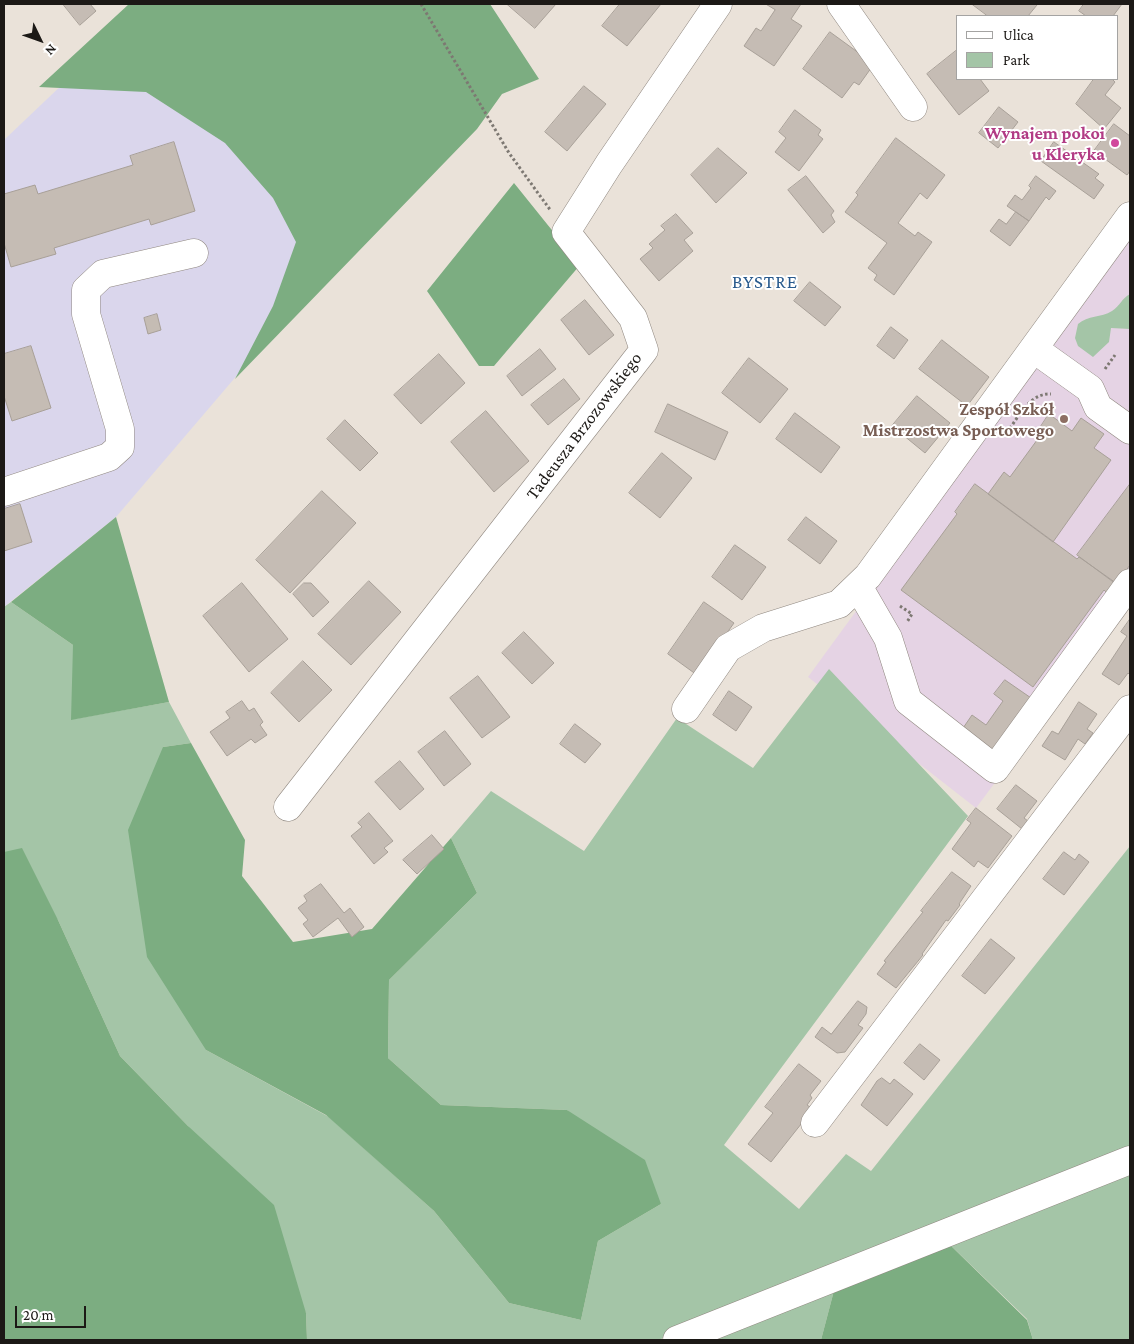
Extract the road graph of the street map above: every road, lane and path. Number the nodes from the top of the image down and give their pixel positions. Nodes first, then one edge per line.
1 (421, 4) edge
2 (718, 4) edge
3 (841, 4) edge
4 (913, 107) dead end
5 (1130, 216) edge
6 (566, 232) junction
7 (194, 252) dead end
8 (1034, 349) junction
9 (1114, 355) dead end
10 (1090, 389) junction
11 (1055, 395) dead end
12 (1130, 430) edge
13 (1004, 437) dead end
14 (4, 492) edge
15 (1130, 583) edge
16 (858, 586) junction
17 (898, 604) dead end
18 (890, 645) junction
19 (686, 709) dead end
20 (1130, 709) edge
21 (288, 807) dead end
22 (814, 1123) dead end
23 (1130, 1160) edge
24 (677, 1340) edge

1 - 6 path
2 - 6 street
3 - 4 street
5 - 8 street
6 - 21 street, Tadeusza Brzozowskiego
7 - 14 street
8 - 10 street
8 - 16 street
9 - 10 path
10 - 12 street
11 - 13 path
15 - 18 street
16 - 18 street
16 - 19 street
17 - 18 path
20 - 22 street
23 - 24 street

